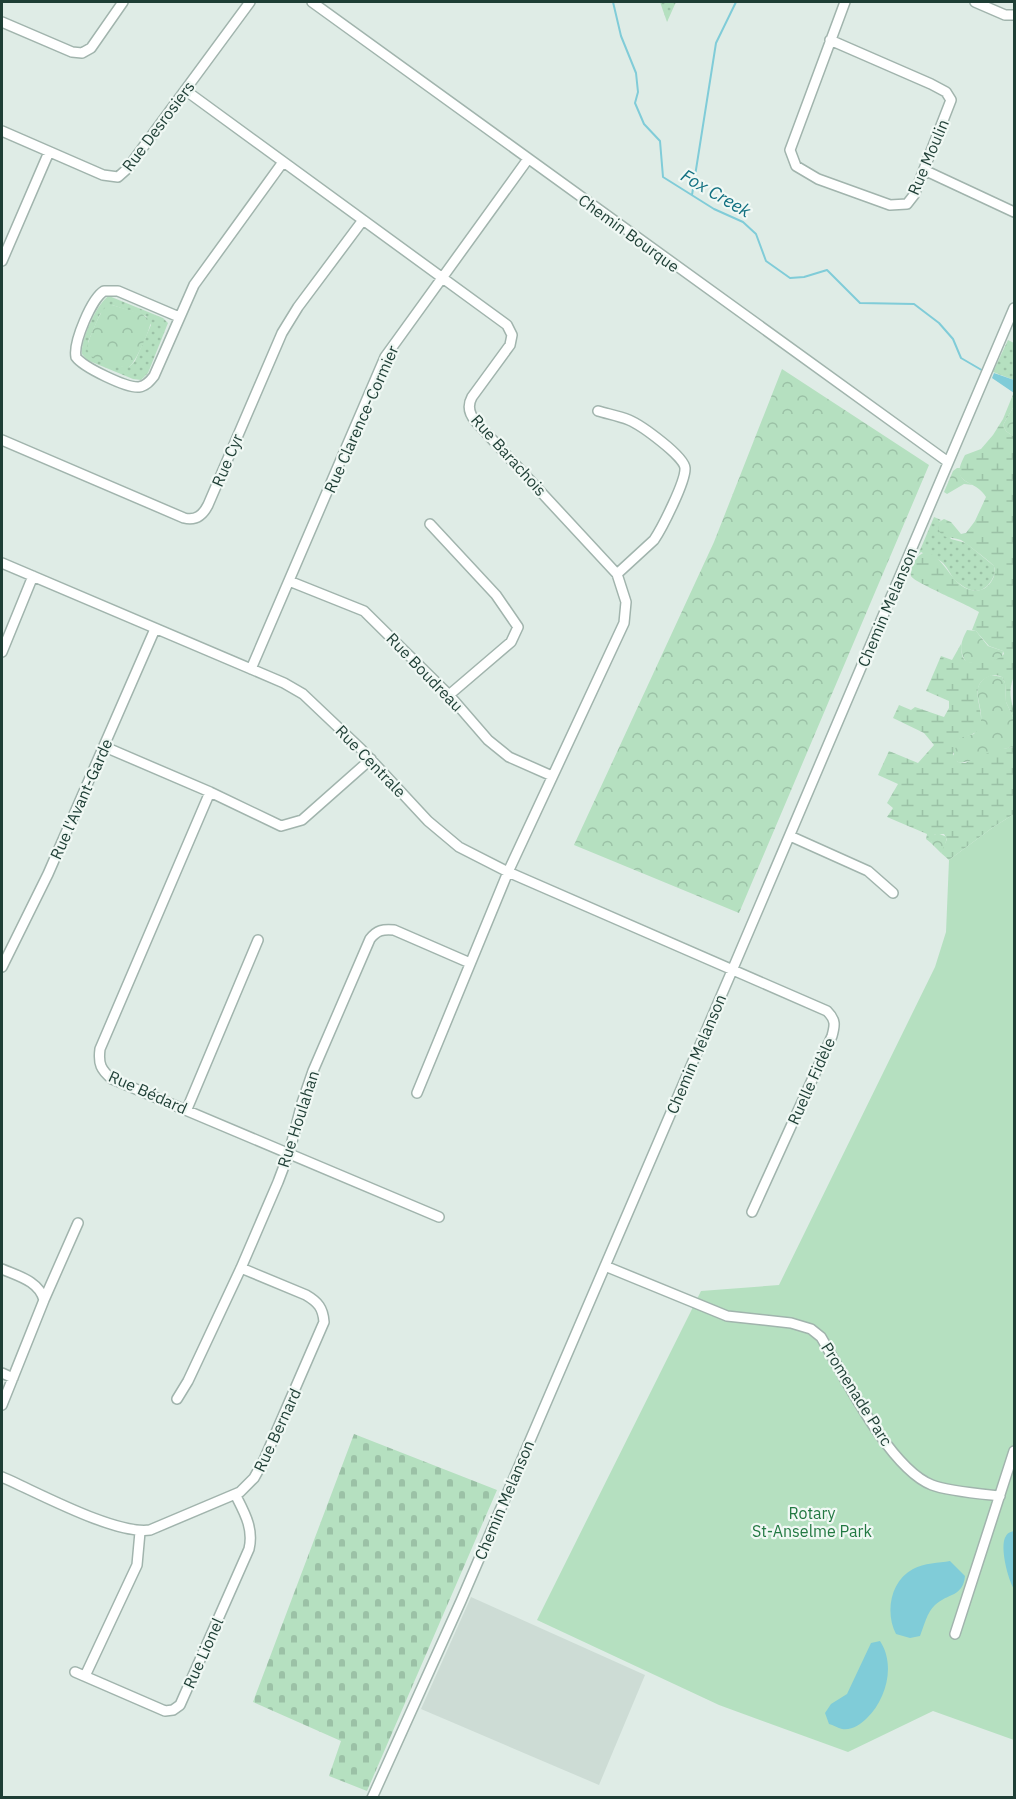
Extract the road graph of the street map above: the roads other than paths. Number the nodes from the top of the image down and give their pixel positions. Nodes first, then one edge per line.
1 (123, 2) edge
2 (250, 2) edge
3 (312, 2) edge
4 (845, 2) edge
5 (975, 2) edge
6 (1014, 15) edge
7 (2, 22) edge
8 (830, 40) junction
9 (185, 90) junction
10 (2, 131) edge
11 (49, 152) junction
12 (528, 159) junction
13 (283, 162) junction
14 (924, 170) junction
15 (1014, 212) edge
16 (363, 220) junction
17 (2, 261) edge
18 (442, 277) junction
19 (1014, 308) edge
20 (179, 317) junction
21 (598, 411) dead end
22 (2, 440) edge
23 (948, 462) junction
24 (430, 525) dead end
25 (2, 563) edge
26 (617, 574) junction
27 (33, 576) junction
28 (289, 581) junction
29 (154, 629) junction
30 (2, 652) edge
31 (251, 669) junction
32 (449, 695) junction
33 (105, 747) junction
34 (371, 759) junction
35 (552, 776) junction
36 (210, 792) junction
37 (790, 836) junction
38 (508, 872) junction
39 (893, 893) dead end
40 (258, 940) dead end
41 (470, 963) junction
42 (2, 967) edge
43 (733, 969) junction
44 (417, 1093) dead end
45 (187, 1109) junction
46 (289, 1153) junction
47 (752, 1212) dead end
48 (439, 1216) dead end
49 (78, 1222) dead end
50 (605, 1266) junction
51 (241, 1268) junction
52 (2, 1269) edge
53 (44, 1300) junction
54 (2, 1373) edge
55 (13, 1378) junction
56 (177, 1399) dead end
57 (2, 1405) edge
58 (1014, 1451) edge
59 (2, 1478) edge
60 (236, 1494) junction
61 (1000, 1496) junction
62 (140, 1532) junction
63 (955, 1634) dead end
64 (75, 1672) dead end
65 (86, 1676) junction
66 (372, 1797) edge

1 - 7 street
2 - 9 street, Rue Desrosiers
3 - 12 street, Chemin Bourque
4 - 8 street, Rue Moulin
5 - 6 street
8 - 14 street, Rue Moulin
8 - 14 street, Rue Moulin
9 - 11 street, Rue Desrosiers
9 - 13 street, Rue Barachois
10 - 11 street, Rue Desrosiers
11 - 17 street
12 - 18 street, Rue Clarence-Cormier
12 - 23 street, Chemin Bourque
13 - 16 street, Rue Barachois
13 - 20 street
14 - 15 street
16 - 18 street, Rue Barachois
16 - 22 street, Rue Cyr
18 - 26 street, Rue Barachois
18 - 28 street, Rue Clarence-Cormier
19 - 23 street, Chemin Melanson
20 - 20 street
21 - 26 street
23 - 37 street, Chemin Melanson
24 - 32 street
25 - 27 street, Rue Centrale
26 - 35 street, Rue Barachois
27 - 29 street, Rue Centrale
27 - 30 street
28 - 31 street, Rue Clarence-Cormier
28 - 32 street, Rue Boudreau
29 - 31 street, Rue Centrale
29 - 33 street, Rue l'Avant-Garde
31 - 34 street, Rue Centrale
32 - 35 street, Rue Boudreau
33 - 36 street
33 - 42 street, Rue l'Avant-Garde
34 - 36 street
34 - 38 street, Rue Centrale
35 - 38 street, Rue Barachois
36 - 45 street, Rue Bédard
37 - 39 street
37 - 43 street, Chemin Melanson
38 - 41 street, Rue Barachois
38 - 43 street, Rue Centrale
40 - 45 street
41 - 44 street, Rue Barachois
41 - 46 street, Rue Houlahan
43 - 47 street, Ruelle Fidèle
43 - 50 street, Chemin Melanson
45 - 46 street, Rue Bédard
46 - 48 street, Rue Bédard
46 - 51 street, Rue Houlahan
49 - 53 street
50 - 61 street, Promenade Parc
50 - 66 street, Chemin Melanson
51 - 56 street, Rue Houlahan
51 - 60 street, Rue Bernard
52 - 53 street
53 - 55 street
54 - 55 street
55 - 57 street
58 - 61 street
59 - 62 street
60 - 62 street, Rue Bernard
60 - 65 street, Rue Lionel
61 - 63 street
62 - 65 street
64 - 65 street, Rue Lionel

